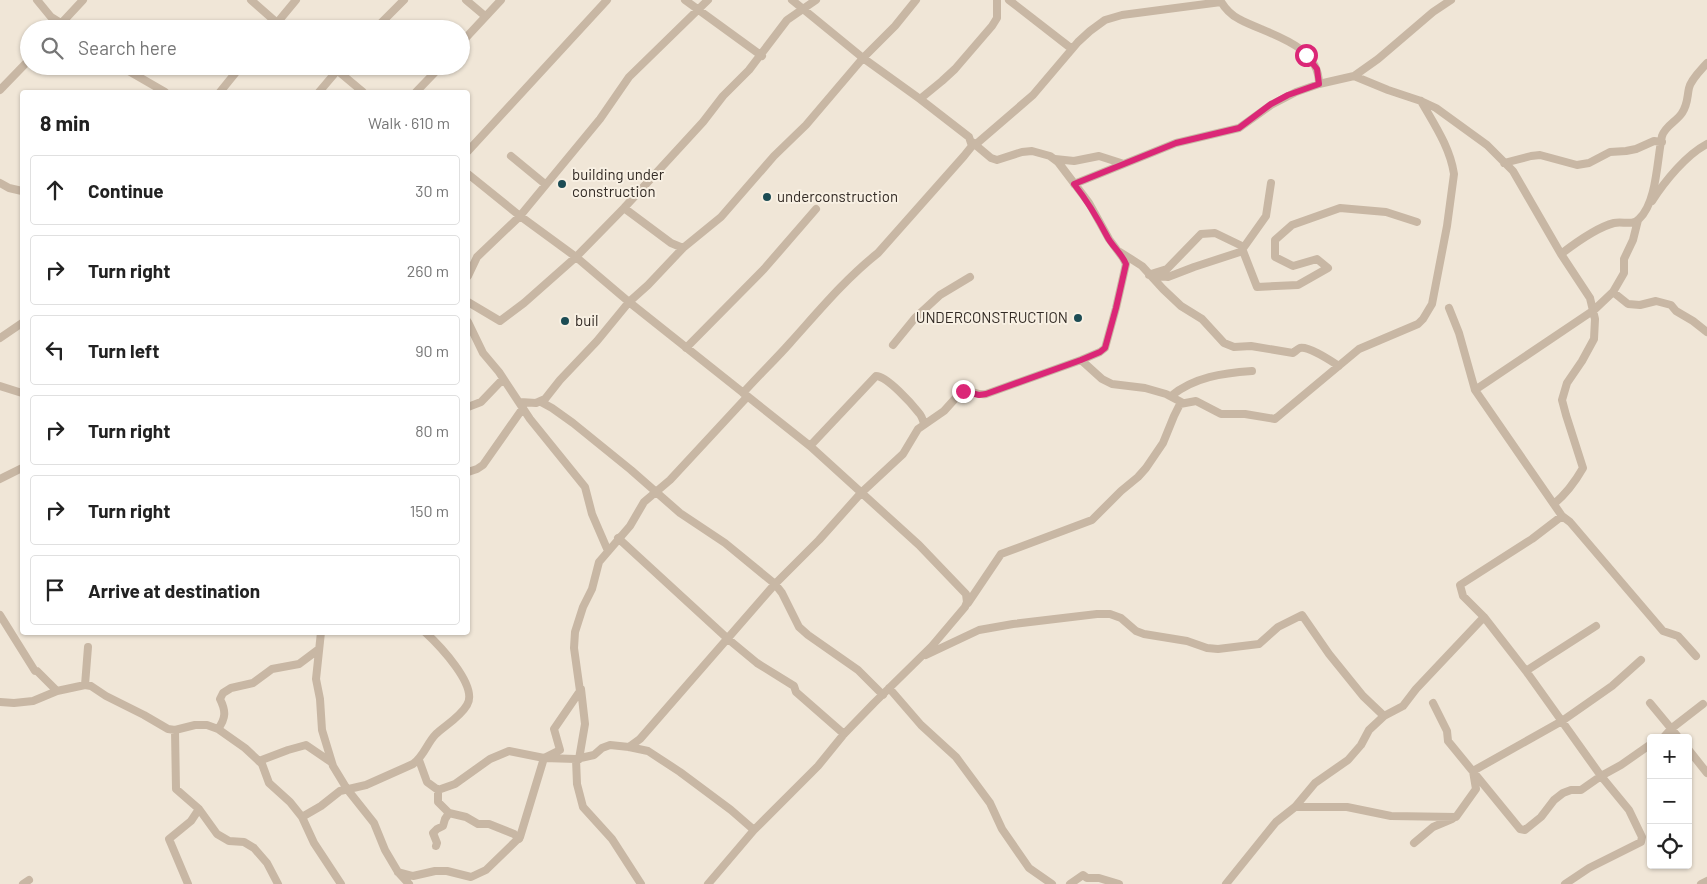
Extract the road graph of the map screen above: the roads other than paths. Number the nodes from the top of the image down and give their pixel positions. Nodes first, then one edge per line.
1 (37, 0) edge
2 (83, 0) edge
3 (250, 0) edge
4 (296, 0) edge
5 (404, 0) edge
6 (466, 0) edge
7 (501, 0) edge
8 (607, 0) edge
9 (685, 0) edge
10 (708, 0) edge
11 (792, 0) edge
12 (816, 0) edge
13 (916, 0) edge
14 (997, 0) edge
15 (1009, 0) edge
16 (1451, 0) edge
17 (1220, 1) edge
18 (1438, 3) edge
19 (803, 9) junction
20 (698, 10) junction
21 (485, 16) junction
22 (53, 20) edge
23 (65, 20) edge
24 (269, 20) edge
25 (280, 20) edge
26 (384, 20) edge
27 (470, 33) edge
28 (1072, 49) junction
29 (762, 56) junction
30 (863, 58) junction
31 (1707, 63) edge
32 (20, 69) edge
33 (136, 75) edge
34 (234, 75) edge
35 (332, 75) edge
36 (345, 75) edge
37 (432, 75) edge
38 (1354, 76) junction
39 (1319, 84) junction
40 (0, 90) edge
41 (162, 90) edge
42 (222, 90) edge
43 (320, 90) edge
44 (361, 90) edge
45 (418, 90) edge
46 (920, 98) junction
47 (1421, 101) junction
48 (1662, 142) junction
49 (973, 144) junction
50 (1707, 144) edge
51 (470, 148) edge
52 (511, 156) dead end
53 (1055, 159) junction
54 (1504, 163) junction
55 (1124, 164) junction
56 (470, 176) edge
57 (0, 183) edge
58 (1271, 183) dead end
59 (545, 184) junction
60 (1074, 184) junction
61 (20, 191) edge
62 (1648, 207) junction
63 (624, 208) junction
64 (816, 209) dead end
65 (520, 216) junction
66 (1638, 220) junction
67 (1417, 222) dead end
68 (683, 248) junction
69 (1118, 251) junction
70 (1561, 254) junction
71 (576, 257) junction
72 (470, 272) edge
73 (1150, 275) junction
74 (970, 277) dead end
75 (1613, 292) junction
76 (629, 302) junction
77 (470, 303) edge
78 (1449, 308) dead end
79 (1594, 310) junction
80 (20, 324) edge
81 (470, 326) edge
82 (1707, 332) edge
83 (0, 338) edge
84 (893, 345) dead end
85 (686, 348) junction
86 (1081, 360) junction
87 (1339, 366) junction
88 (1252, 371) dead end
89 (503, 379) junction
90 (0, 386) edge
91 (1475, 390) junction
92 (20, 391) edge
93 (745, 395) junction
94 (1171, 396) junction
95 (541, 402) junction
96 (1183, 403) junction
97 (522, 405) junction
98 (470, 407) edge
99 (924, 424) junction
100 (810, 446) junction
101 (20, 469) edge
102 (470, 471) edge
103 (0, 479) edge
104 (656, 491) junction
105 (861, 492) junction
106 (1554, 504) junction
107 (1562, 516) junction
108 (618, 538) junction
109 (608, 551) junction
110 (775, 584) junction
111 (965, 607) junction
112 (0, 615) edge
113 (1484, 617) junction
114 (1596, 626) dead end
115 (321, 635) edge
116 (428, 635) edge
117 (728, 639) junction
118 (88, 647) dead end
119 (319, 649) junction
120 (922, 656) junction
121 (1696, 656) dead end
122 (1641, 660) dead end
123 (1526, 671) junction
124 (85, 685) junction
125 (581, 689) junction
126 (57, 691) junction
127 (886, 691) junction
128 (0, 702) edge
129 (1433, 703) dead end
130 (1650, 703) dead end
131 (1702, 704) dead end
132 (1384, 716) junction
133 (1562, 721) junction
134 (218, 728) junction
135 (1672, 728) junction
136 (175, 730) junction
137 (844, 734) junction
138 (1667, 734) edge
139 (1676, 734) edge
140 (629, 747) junction
141 (1647, 747) edge
142 (1692, 754) edge
143 (544, 758) junction
144 (578, 759) junction
145 (419, 760) junction
146 (259, 761) junction
147 (331, 762) junction
148 (1473, 771) junction
149 (1707, 772) edge
150 (1601, 776) junction
151 (346, 789) junction
152 (438, 790) junction
153 (1296, 807) junction
154 (199, 809) junction
155 (449, 813) junction
156 (302, 817) junction
157 (1456, 817) junction
158 (754, 830) junction
159 (519, 838) junction
160 (1414, 843) dead end
161 (436, 846) dead end
162 (398, 872) junction
163 (1232, 877) junction
164 (1707, 881) edge
165 (188, 884) edge
166 (278, 884) edge
167 (341, 884) edge
168 (409, 884) edge
169 (640, 884) edge
170 (708, 884) edge
171 (1052, 884) edge
172 (1070, 884) edge
173 (1119, 884) edge
174 (1226, 884) edge
175 (1238, 884) edge
176 (1565, 884) edge
177 (1702, 884) edge

1 - 22 street
2 - 23 street
3 - 24 street
4 - 25 street
5 - 26 street
6 - 21 street
7 - 21 street
8 - 51 street
9 - 20 street
10 - 20 street
11 - 19 street
12 - 19 street
13 - 30 street
14 - 46 street
15 - 28 street
16 - 18 street
17 - 28 street
17 - 39 street
18 - 38 street
19 - 29 street
19 - 30 street
20 - 29 street
20 - 59 street
21 - 27 street
28 - 49 street
29 - 63 street
30 - 46 street
30 - 68 street
31 - 48 street
32 - 40 street
33 - 41 street
34 - 42 street
35 - 43 street
36 - 44 street
37 - 45 street
38 - 39 street
38 - 47 street
39 - 55 street
46 - 49 street
47 - 54 street
47 - 87 street
48 - 54 street
48 - 62 street
49 - 53 street
49 - 93 street
50 - 62 street
52 - 59 street
53 - 55 street
53 - 60 street
54 - 70 street
55 - 60 street
56 - 65 street
57 - 61 street
58 - 73 street
59 - 65 street
60 - 69 street
62 - 66 street
63 - 68 street
63 - 71 street
64 - 85 street
65 - 71 street
65 - 72 street
66 - 70 street
66 - 75 street
67 - 73 street
68 - 76 street
69 - 73 street
69 - 86 street
70 - 79 street
71 - 76 street
71 - 77 street
73 - 87 street
74 - 84 street
75 - 79 street
75 - 82 street
76 - 85 street
76 - 95 street
78 - 91 street
79 - 91 street
79 - 106 street
80 - 83 street
81 - 89 street
85 - 93 street
86 - 94 street
86 - 99 street
87 - 96 street
88 - 94 street
89 - 97 street
89 - 98 street
90 - 92 street
91 - 106 street
93 - 100 street
93 - 104 street
94 - 96 street
95 - 97 street
95 - 104 street
96 - 111 street
97 - 102 street
97 - 109 street
99 - 100 street
99 - 105 street
100 - 105 street
101 - 103 street
104 - 108 street
104 - 110 street
105 - 110 street
105 - 111 street
106 - 107 street
107 - 113 street
107 - 121 street
108 - 109 street
108 - 117 street
109 - 125 street
110 - 117 street
110 - 127 street
111 - 120 street
112 - 126 street
113 - 123 street
113 - 132 street
114 - 123 street
115 - 119 street
116 - 145 street
117 - 137 street
117 - 140 street
118 - 124 street
119 - 134 street
119 - 147 street
120 - 127 street
120 - 132 street
122 - 133 street
123 - 133 street
124 - 126 street
124 - 136 street
125 - 143 street
125 - 144 street
126 - 128 street
127 - 137 street
127 - 171 street
129 - 148 street
130 - 135 street
131 - 135 street
132 - 153 street
133 - 148 street
133 - 150 street
134 - 136 street
134 - 146 street
135 - 138 street
135 - 139 street
136 - 154 street
137 - 158 street
140 - 144 street
140 - 158 street
141 - 150 street
142 - 149 street
143 - 144 street
143 - 152 street
143 - 159 street
144 - 169 street
145 - 151 street
145 - 152 street
146 - 147 street
146 - 156 street
147 - 151 street
148 - 150 street
148 - 157 street
150 - 176 street
151 - 156 street
151 - 162 street
152 - 155 street
153 - 157 street
153 - 163 street
154 - 165 street
154 - 166 street
155 - 159 street
155 - 161 street
156 - 167 street
157 - 160 street
158 - 170 street
159 - 162 street
162 - 168 street
163 - 174 street
163 - 175 street
164 - 177 street
172 - 173 street

